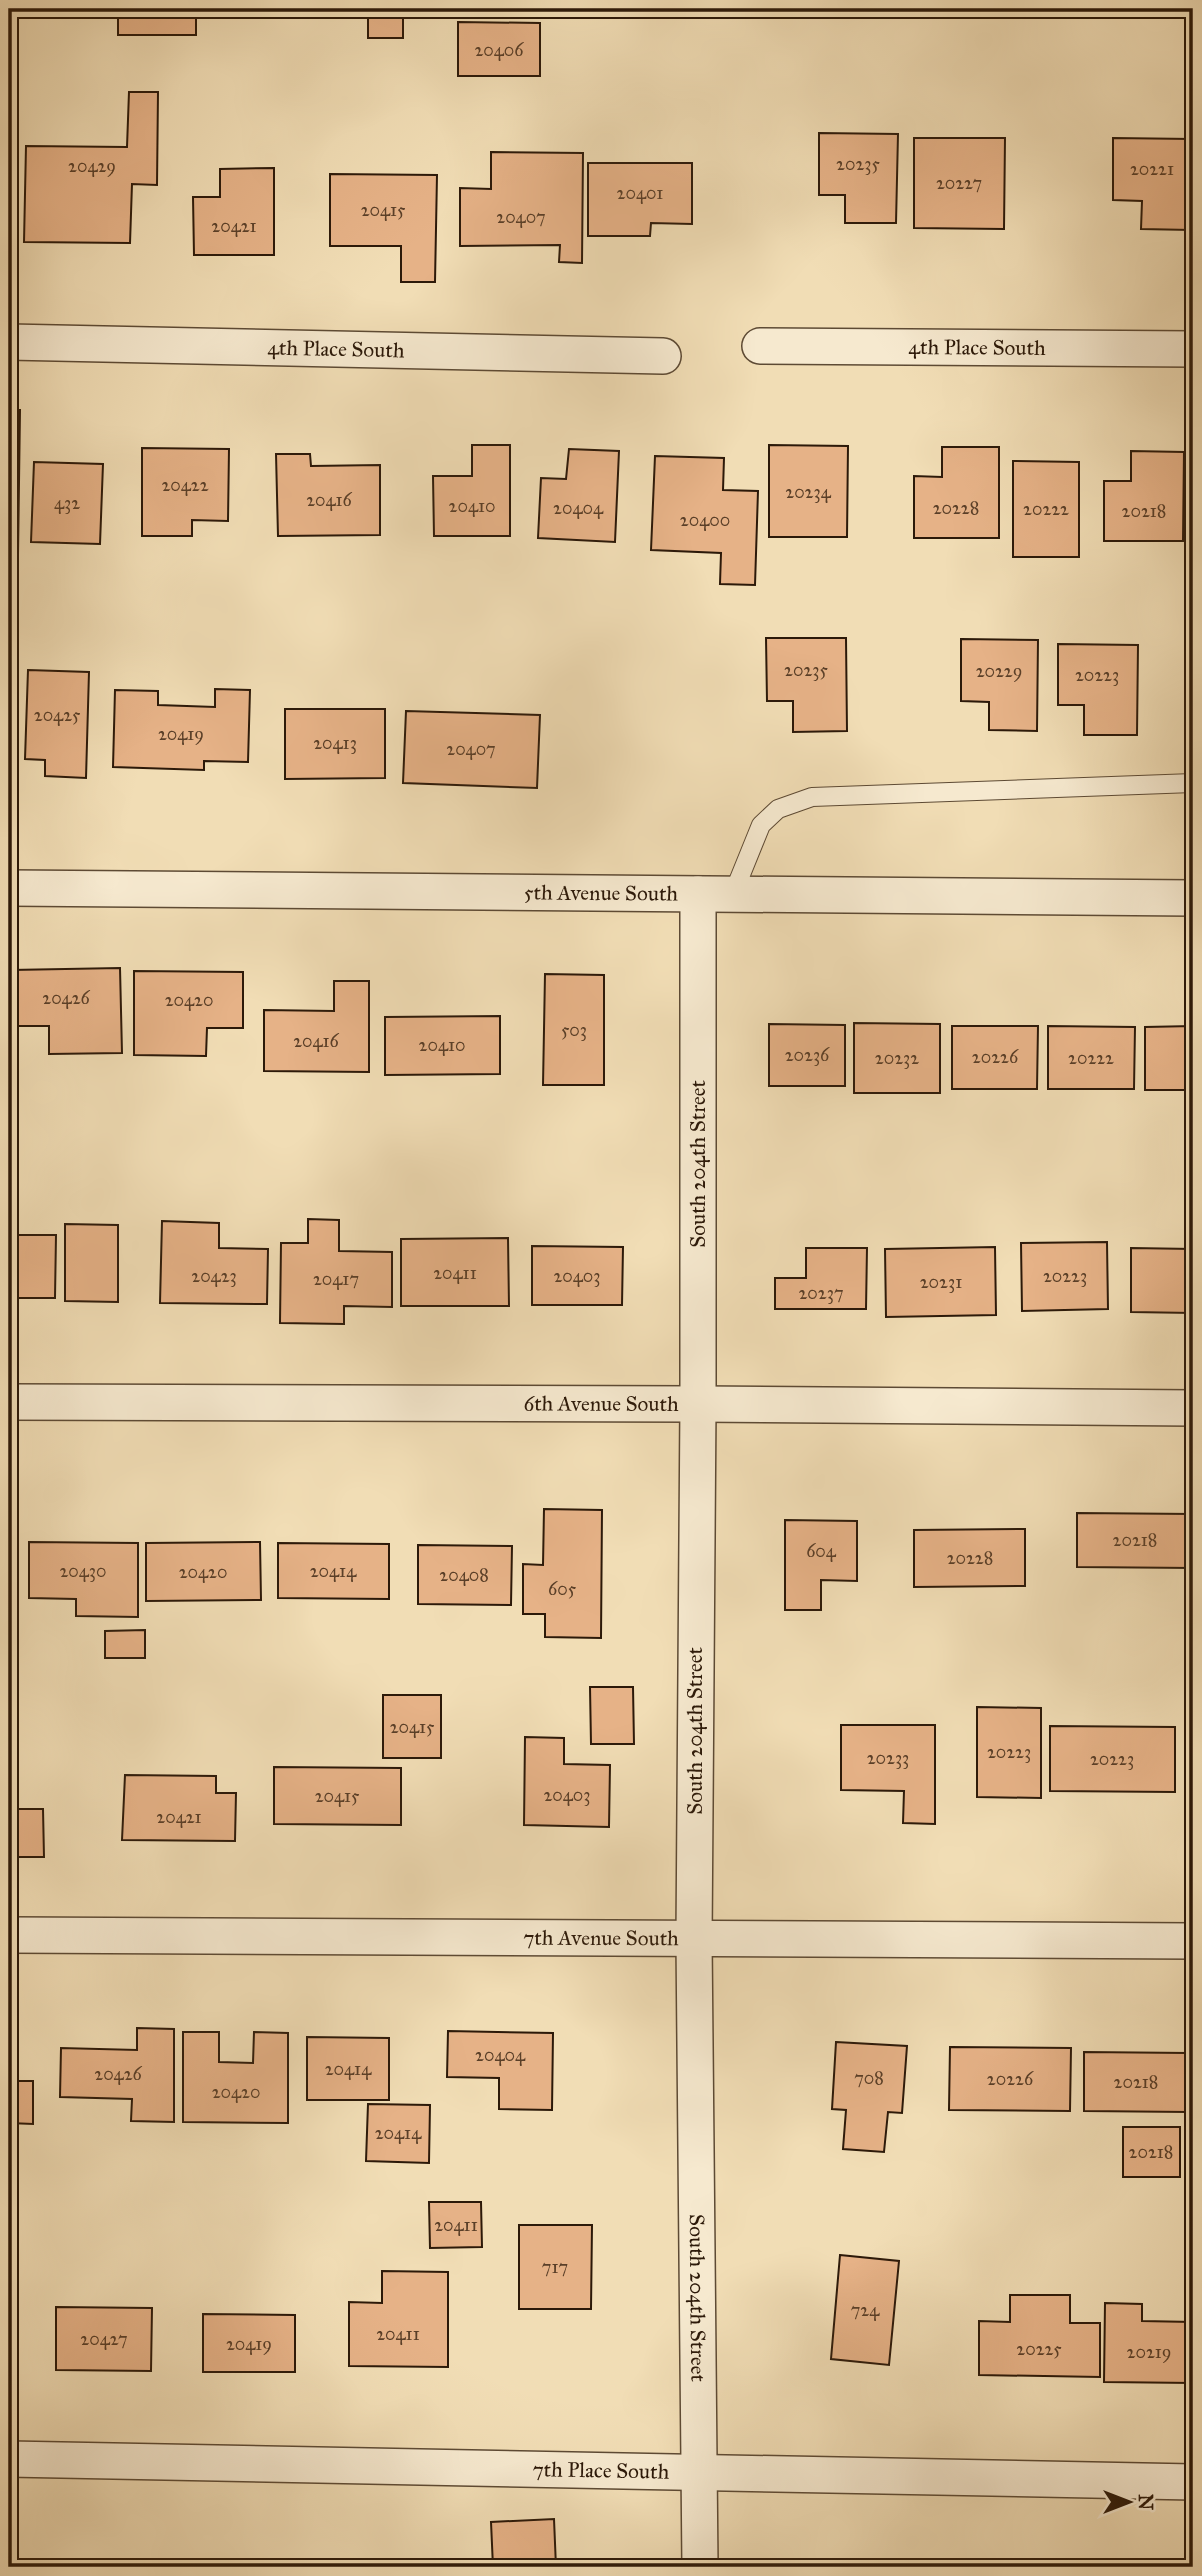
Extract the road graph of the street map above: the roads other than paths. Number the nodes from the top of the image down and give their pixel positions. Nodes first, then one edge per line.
1 (9, 342) edge
2 (760, 346) dead end
3 (1193, 349) edge
4 (663, 356) dead end
5 (1193, 783) edge
6 (9, 888) edge
7 (698, 894) junction
8 (733, 894) junction
9 (1193, 898) edge
10 (9, 1402) edge
11 (698, 1404) junction
12 (1193, 1408) edge
13 (9, 1935) edge
14 (694, 1940) junction
15 (1193, 1941) edge
16 (9, 2459) edge
17 (700, 2473) junction
18 (1193, 2482) edge
19 (700, 2567) edge

1 - 4 street, 4th Place South
2 - 3 street, 4th Place South
5 - 8 lane
6 - 7 street, 5th Avenue South
7 - 8 street, 5th Avenue South
7 - 11 street, South 204th Street
8 - 9 street, 5th Avenue South
10 - 11 street, 6th Avenue South
11 - 12 street, 6th Avenue South
11 - 14 street, South 204th Street
13 - 14 street, 7th Avenue South
14 - 15 street, 7th Avenue South
14 - 17 street, South 204th Street
16 - 17 street, 7th Place South
17 - 18 street, 7th Place South
17 - 19 street, South 204th Street

